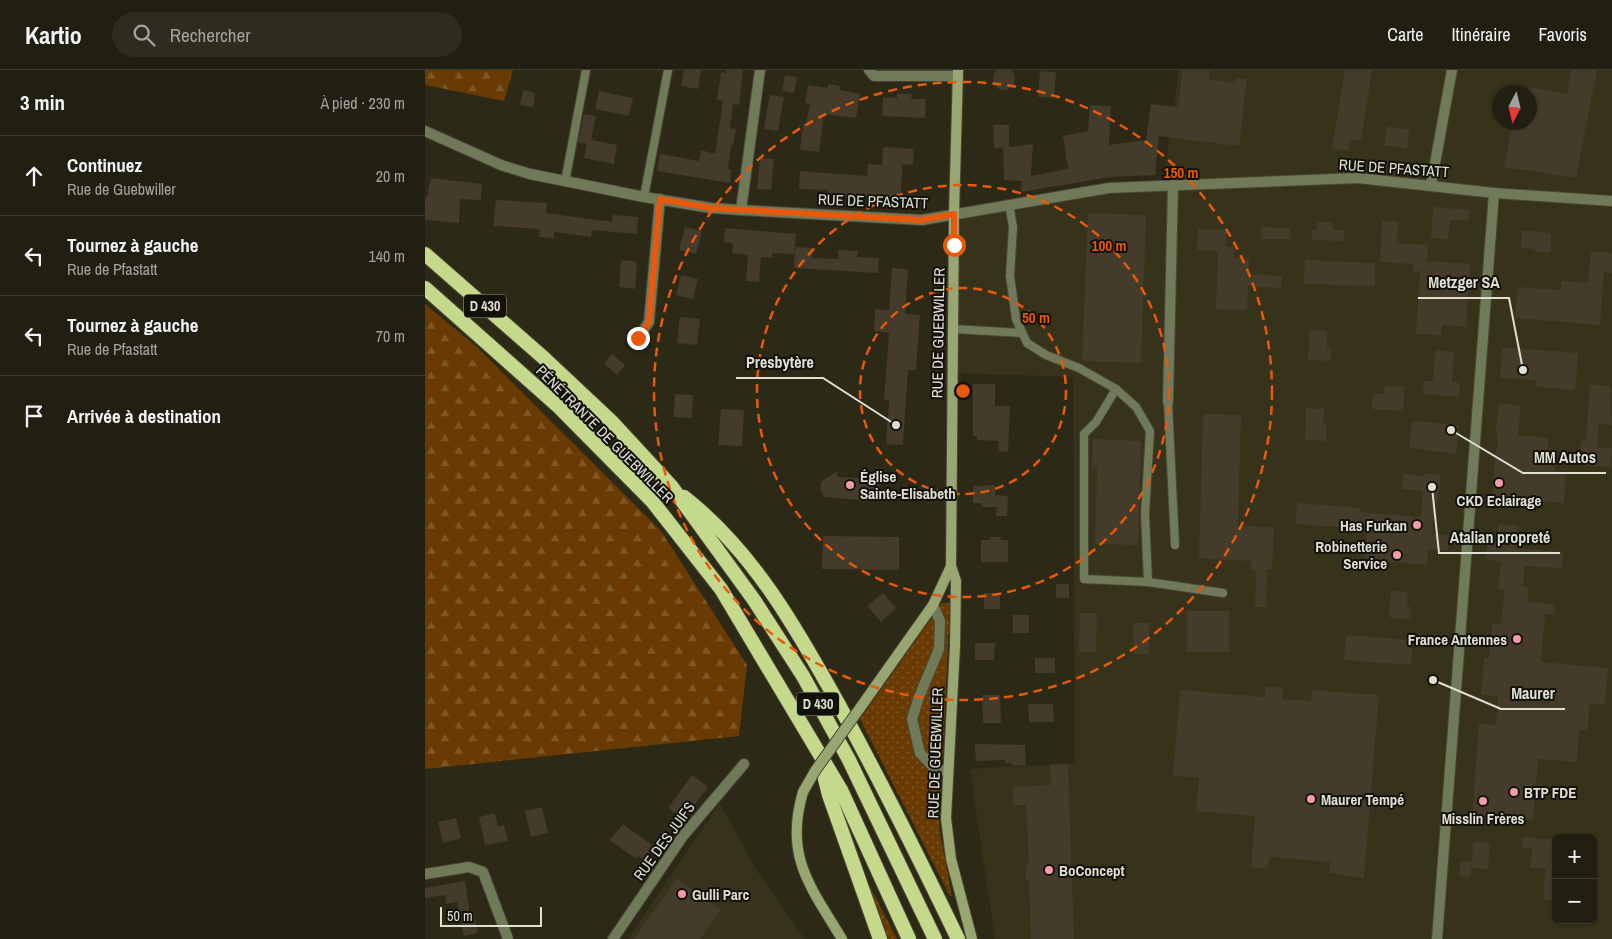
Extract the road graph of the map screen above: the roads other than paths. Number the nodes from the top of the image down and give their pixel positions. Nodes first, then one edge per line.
1 (586, 70) edge
2 (667, 70) edge
3 (760, 70) edge
4 (869, 70) edge
5 (1451, 70) edge
6 (958, 73) edge
7 (425, 131) edge
8 (565, 182) junction
9 (1173, 185) junction
10 (1431, 186) junction
11 (1494, 192) junction
12 (644, 196) junction
13 (660, 199) junction
14 (1612, 201) edge
15 (1009, 204) junction
16 (741, 210) junction
17 (954, 214) junction
18 (425, 254) edge
19 (425, 288) edge
20 (953, 329) junction
21 (1022, 333) junction
22 (638, 338) dead end
23 (1115, 389) junction
24 (1168, 402) joint
25 (672, 487) junction
26 (1175, 545) dead end
27 (951, 566) junction
28 (1148, 582) junction
29 (1223, 593) dead end
30 (933, 605) junction
31 (817, 749) junction
32 (744, 764) dead end
33 (948, 771) junction
34 (425, 874) edge
35 (507, 939) edge
36 (613, 939) edge
37 (842, 939) edge
38 (880, 939) edge
39 (909, 939) edge
40 (935, 939) edge
41 (958, 939) edge
42 (972, 939) edge
43 (1437, 939) edge

1 - 8 lane
2 - 12 lane
3 - 16 street
4 - 6 street
5 - 10 street
6 - 17 main road, RUE DE GUEBWILLER
7 - 8 street, RUE DE PFASTATT
8 - 12 street, RUE DE PFASTATT
9 - 10 street, RUE DE PFASTATT
9 - 15 street, RUE DE PFASTATT
9 - 24 street
10 - 11 street, RUE DE PFASTATT
11 - 14 street, RUE DE PFASTATT
11 - 43 street
12 - 13 street, RUE DE PFASTATT
13 - 16 street, RUE DE PFASTATT
13 - 22 street
15 - 17 street, RUE DE PFASTATT
15 - 21 lane
16 - 17 street, RUE DE PFASTATT
17 - 20 main road, RUE DE GUEBWILLER
18 - 25 highway, D 430
19 - 31 highway, PÉNÉTRANTE DE GUEBWILLER / D 430
20 - 21 lane
20 - 27 main road, RUE DE GUEBWILLER
21 - 23 lane
23 - 28 lane
23 - 28 lane
24 - 26 lane
25 - 40 highway, D 430
25 - 41 highway
27 - 30 main road, RUE DE GUEBWILLER
27 - 33 main road, RUE DE GUEBWILLER
28 - 29 lane
30 - 33 street
30 - 37 main road, RUE DE GUEBWILLER, bridge
31 - 38 highway
31 - 39 highway, PÉNÉTRANTE DE GUEBWILLER / D 430
32 - 36 street, RUE DES JUIFS
33 - 42 main road, RUE DE GUEBWILLER
34 - 35 street

